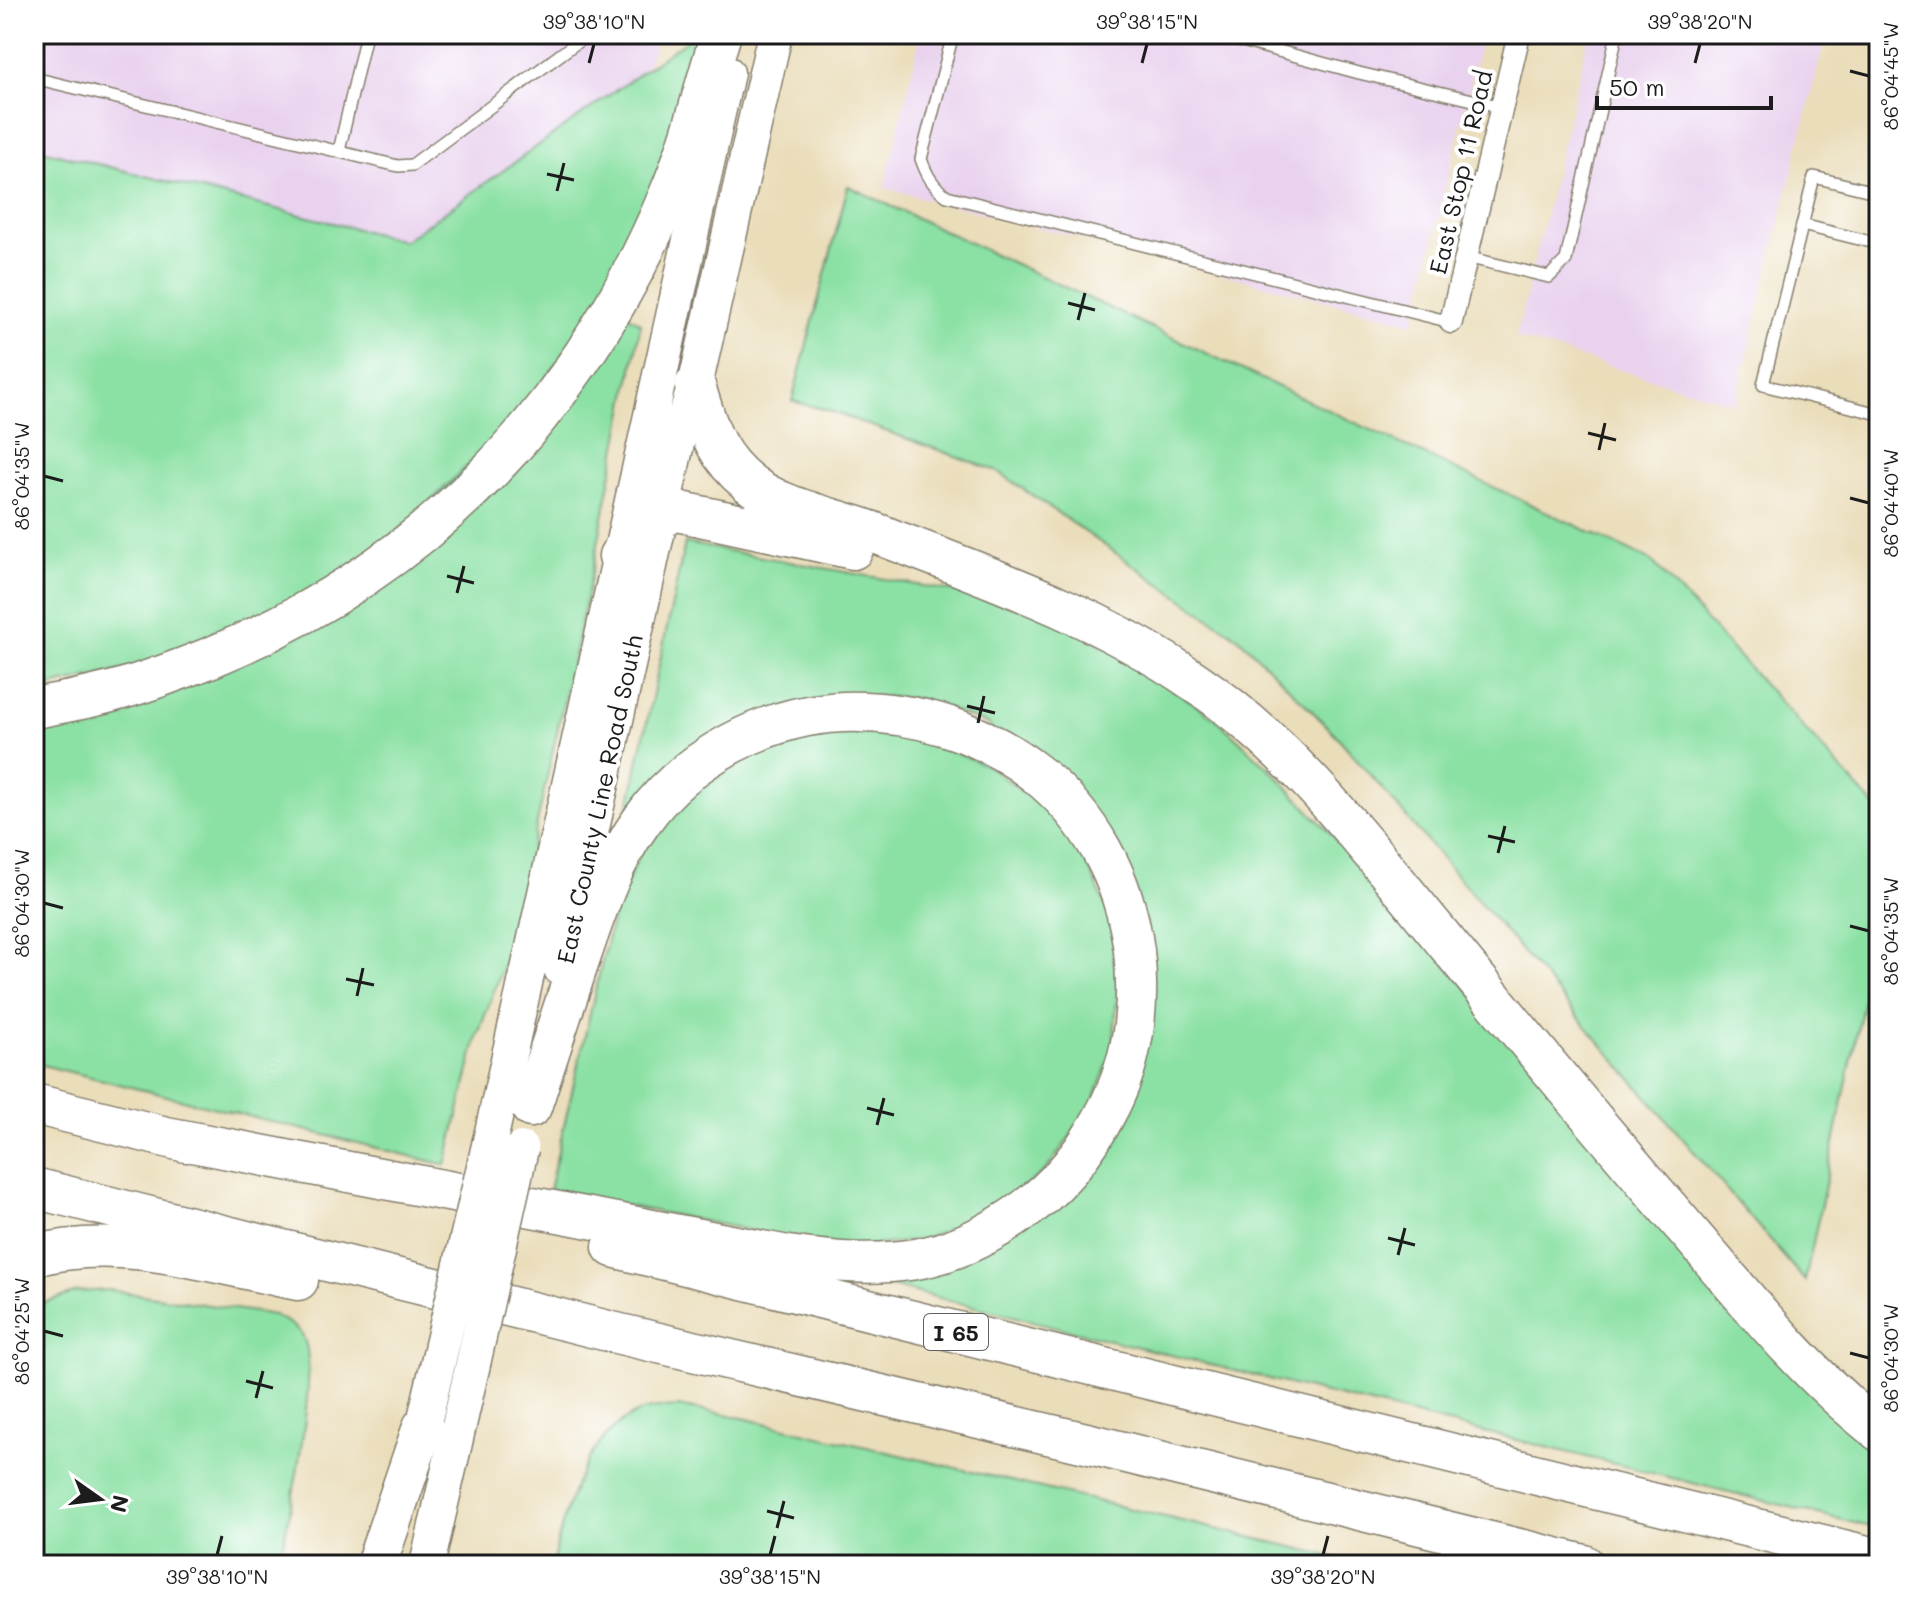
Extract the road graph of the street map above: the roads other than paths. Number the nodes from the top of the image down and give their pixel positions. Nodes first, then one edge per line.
1 (366, 34) edge
2 (588, 34) edge
3 (721, 34) edge
4 (736, 34) edge
5 (775, 34) edge
6 (953, 34) edge
7 (1212, 34) edge
8 (1519, 34) edge
9 (1617, 34) edge
10 (1230, 36) edge
11 (34, 78) edge
12 (1502, 107) junction
13 (339, 151) junction
14 (1879, 193) edge
15 (1802, 225) junction
16 (1879, 244) edge
17 (1466, 257) junction
18 (1451, 322) joint
19 (695, 386) junction
20 (1879, 414) edge
21 (661, 516) junction
22 (619, 556) junction
23 (967, 569) junction
24 (34, 708) edge
25 (34, 1104) edge
26 (531, 1107) junction
27 (161, 1136) junction
28 (505, 1145) junction
29 (34, 1188) edge
30 (34, 1256) edge
31 (616, 1333) junction
32 (423, 1427) joint
33 (1879, 1431) edge
34 (1879, 1559) edge
35 (376, 1565) edge
36 (427, 1565) edge
37 (1584, 1565) edge

1 - 13 lane
2 - 13 lane
3 - 24 highway
4 - 22 main road, East County Line Road South
5 - 19 main road, East County Line Road South
6 - 18 lane
7 - 10 lane
8 - 12 street, East Stop 11 Road
9 - 17 lane
10 - 12 lane
11 - 13 lane
12 - 17 street, East Stop 11 Road
14 - 15 lane
15 - 16 lane
15 - 20 lane
17 - 18 street, East Stop 11 Road
19 - 21 main road, East County Line Road South
19 - 23 highway
21 - 22 highway
21 - 23 highway
21 - 26 main road, East County Line Road South
22 - 28 main road, East County Line Road South
23 - 33 highway
25 - 27 highway, I 65
26 - 27 highway
26 - 28 main road, East County Line Road South
27 - 34 highway, I 65
28 - 32 main road, East County Line Road South, bridge
28 - 36 main road, East County Line Road South, bridge
29 - 31 highway
30 - 31 highway
31 - 37 highway
32 - 35 highway

